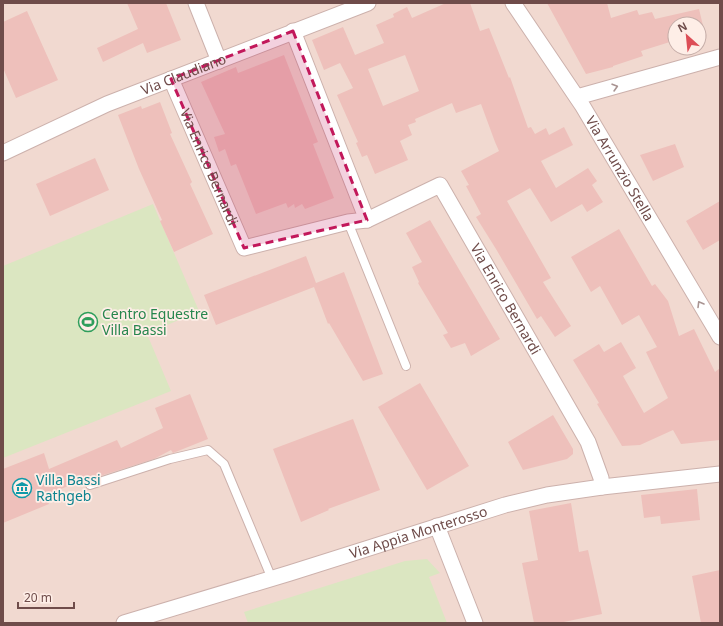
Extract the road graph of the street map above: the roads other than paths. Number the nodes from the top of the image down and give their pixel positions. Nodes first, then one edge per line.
1 (196, 3) edge
2 (368, 3) edge
3 (513, 3) edge
4 (293, 31) junction
5 (720, 57) edge
6 (219, 61) junction
7 (171, 79) junction
8 (580, 101) junction
9 (3, 153) edge
10 (367, 220) junction
11 (348, 222) junction
12 (720, 337) edge
13 (406, 366) dead end
14 (720, 474) edge
15 (90, 485) dead end
16 (602, 487) junction
17 (437, 526) junction
18 (271, 578) junction
19 (124, 623) edge
20 (475, 623) edge

1 - 6 street
2 - 4 street, Via Claudiano
3 - 8 street, Via Arrunzio Stella
4 - 6 street, Via Claudiano
4 - 10 street
8 -> 5 street
6 - 7 street, Via Claudiano
7 - 9 street, Via Claudiano
7 - 11 street, Via Enrico Bernardi
12 -> 8 street, Via Arrunzio Stella
10 - 11 street, Via Enrico Bernardi
10 - 16 street, Via Enrico Bernardi
11 - 13 lane
14 - 16 street, Via Appia Monterosso
15 - 18 lane
16 - 17 street, Via Appia Monterosso
17 - 18 street, Via Appia Monterosso
17 - 20 street
18 - 19 street, Via Appia Monterosso

